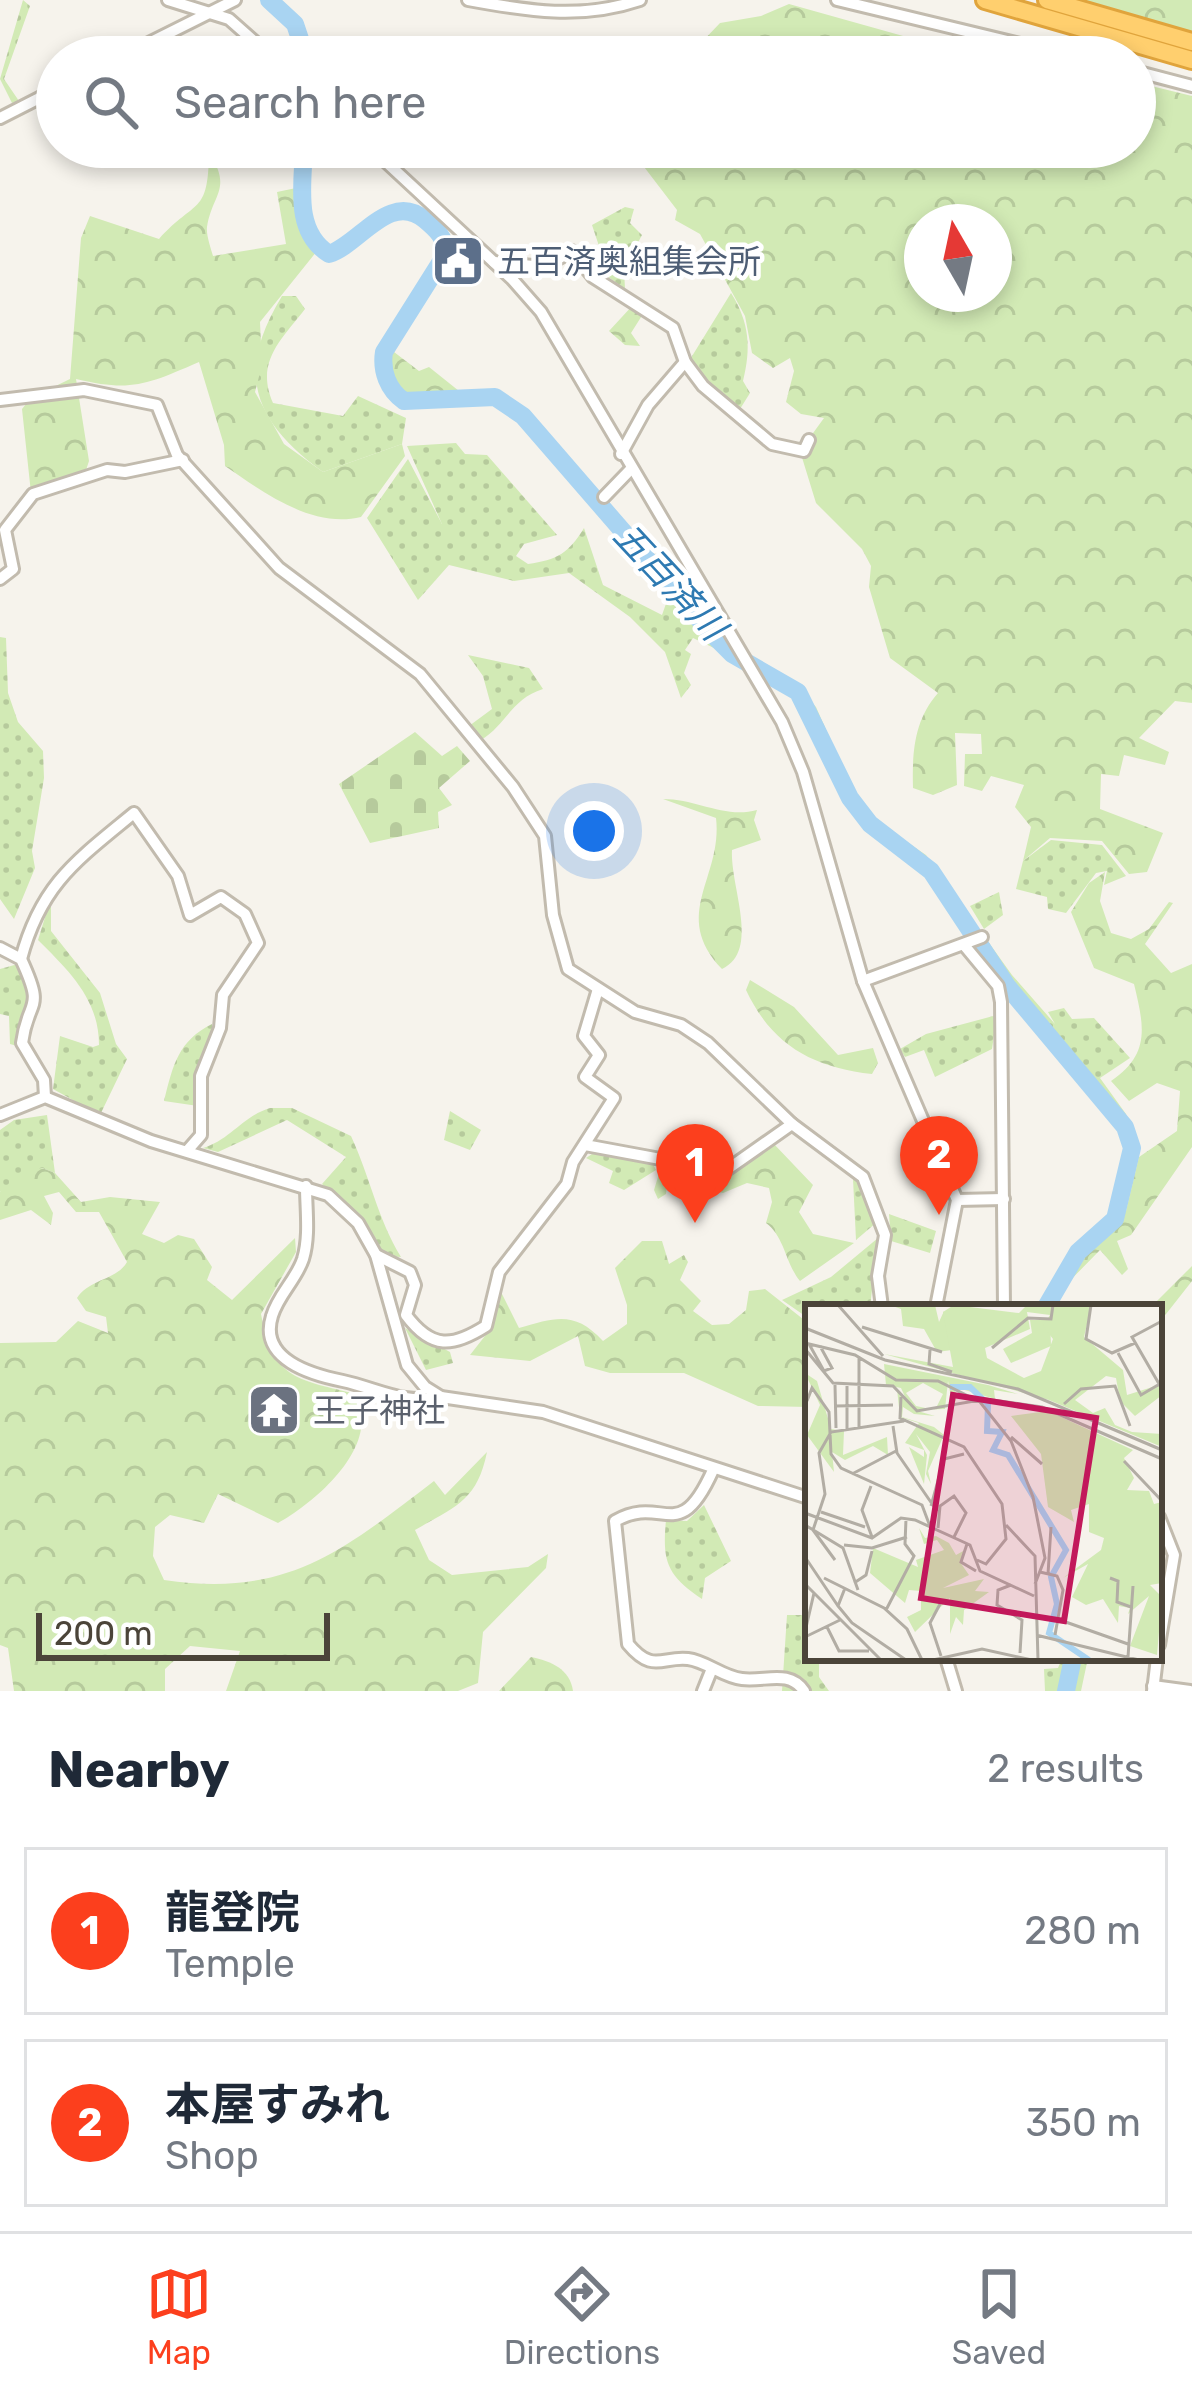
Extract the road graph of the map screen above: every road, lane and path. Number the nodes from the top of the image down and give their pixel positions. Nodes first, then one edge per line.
1 (168, 0) edge
2 (235, 0) edge
3 (468, 0) edge
4 (640, 0) edge
5 (837, 0) edge
6 (985, 0) edge
7 (1047, 0) edge
8 (206, 14) junction
9 (163, 36) edge
10 (248, 36) edge
11 (987, 36) edge
12 (1109, 36) edge
13 (1192, 42) edge
14 (1156, 50) edge
15 (1192, 60) edge
16 (1156, 77) edge
17 (1192, 86) edge
18 (36, 100) edge
19 (0, 118) edge
20 (393, 168) edge
21 (494, 262) junction
22 (685, 362) junction
23 (0, 400) edge
24 (809, 440) dead end
25 (621, 454) junction
26 (182, 460) junction
27 (631, 469) junction
28 (604, 496) dead end
29 (0, 579) edge
30 (982, 937) dead end
31 (964, 945) junction
32 (0, 948) edge
33 (21, 958) junction
34 (863, 981) junction
35 (598, 989) junction
36 (45, 1097) junction
37 (0, 1114) edge
38 (792, 1124) junction
39 (585, 1144) junction
40 (187, 1151) junction
41 (306, 1186) junction
42 (1004, 1199) junction
43 (957, 1200) junction
44 (376, 1255) junction
45 (882, 1304) edge
46 (937, 1304) edge
47 (1004, 1304) edge
48 (441, 1397) junction
49 (713, 1470) junction
50 (805, 1497) edge
51 (1162, 1525) edge
52 (1162, 1603) edge
53 (947, 1661) edge
54 (711, 1671) junction
55 (1153, 1689) edge
56 (703, 1691) edge
57 (804, 1691) edge
58 (956, 1691) edge
59 (1190, 1691) edge

1 - 8 street
2 - 8 street
3 - 4 street
5 - 11 street
6 - 12 highway
7 - 13 highway
8 - 9 street
8 - 10 street
14 - 15 highway
16 - 17 street
18 - 19 street
20 - 21 street
21 - 22 street
21 - 25 street
22 - 24 street
22 - 25 street
23 - 26 street
25 - 27 street
26 - 29 street
26 - 35 street
27 - 28 street
27 - 34 street
30 - 31 street
31 - 34 street
31 - 42 street
32 - 33 street
33 - 36 street
33 - 40 street
34 - 43 street
35 - 38 street
35 - 39 street
36 - 37 street
36 - 40 street
38 - 39 street
38 - 45 street
39 - 44 street
40 - 41 street
41 - 44 street
41 - 48 street
42 - 43 street
42 - 47 street
43 - 46 street
44 - 48 street
48 - 49 street
49 - 50 street
49 - 54 street
51 - 52 street
53 - 58 street
54 - 56 street
54 - 57 street
55 - 59 street

